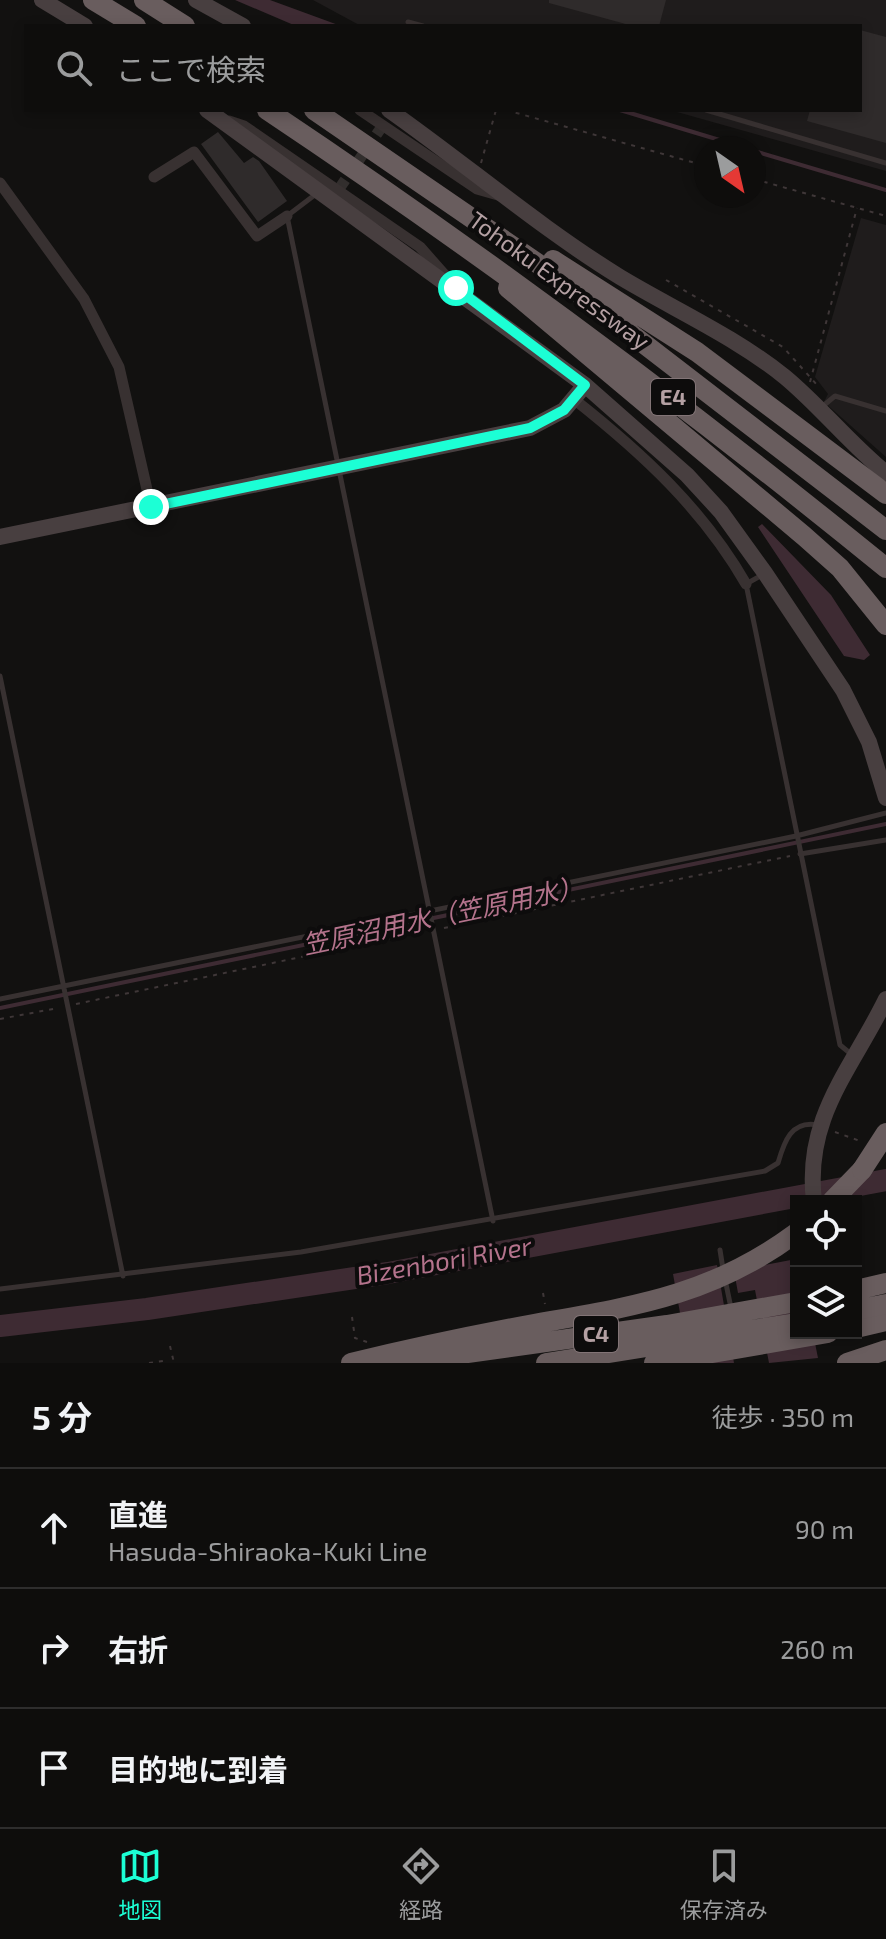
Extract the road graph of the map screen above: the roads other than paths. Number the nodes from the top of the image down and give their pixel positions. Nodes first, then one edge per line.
1 (42, 0) edge
2 (93, 0) edge
3 (144, 0) edge
4 (196, 0) edge
5 (408, 22) dead end
6 (82, 24) edge
7 (133, 24) edge
8 (182, 24) edge
9 (239, 24) edge
10 (416, 24) edge
11 (270, 112) edge
12 (317, 112) edge
13 (363, 112) edge
14 (392, 112) edge
15 (713, 112) edge
16 (212, 114) edge
17 (886, 163) edge
18 (154, 177) dead end
19 (0, 183) edge
20 (318, 193) junction
21 (499, 195) junction
22 (469, 214) junction
23 (287, 216) junction
24 (453, 236) junction
25 (456, 288) junction
26 (585, 385) junction
27 (575, 400) junction
28 (822, 403) junction
29 (886, 411) edge
30 (338, 467) junction
31 (886, 473) edge
32 (886, 494) edge
33 (151, 507) junction
34 (886, 530) edge
35 (0, 537) edge
36 (886, 568) edge
37 (765, 573) junction
38 (746, 584) junction
39 (886, 625) edge
40 (0, 676) edge
41 (886, 798) edge
42 (886, 813) edge
43 (796, 836) junction
44 (886, 840) edge
45 (800, 854) junction
46 (430, 911) junction
47 (64, 986) junction
48 (0, 999) edge
49 (886, 999) edge
50 (854, 1055) junction
51 (819, 1126) junction
52 (882, 1142) edge
53 (813, 1195) edge
54 (838, 1195) edge
55 (493, 1221) junction
56 (790, 1237) edge
57 (720, 1250) dead end
58 (123, 1276) junction
59 (886, 1283) edge
60 (862, 1287) edge
61 (0, 1289) edge
62 (862, 1293) edge
63 (790, 1303) edge
64 (886, 1304) edge
65 (862, 1309) edge
66 (886, 1313) edge
67 (886, 1321) edge
68 (790, 1324) edge
69 (862, 1327) edge
70 (793, 1339) edge
71 (886, 1350) edge
72 (351, 1363) edge
73 (396, 1363) edge
74 (546, 1363) edge
75 (654, 1363) edge
76 (742, 1363) edge
77 (847, 1363) edge

1 - 6 main road
2 - 7 highway
3 - 8 highway
4 - 9 main road
5 - 10 lane
11 - 24 highway, Tohoku Expressway / E4
12 - 22 highway, Tohoku Expressway / E4
13 - 21 street
14 - 21 main road
15 - 17 lane
16 - 20 main road
16 - 25 street
18 - 23 street
19 - 33 street
20 - 23 lane
20 - 25 main road
21 - 28 main road
22 - 32 highway
22 - 34 highway, Tohoku Expressway / E4
23 - 30 lane
24 - 36 highway, Tohoku Expressway / E4
24 - 39 highway
25 - 26 main road
26 - 27 main road
26 - 37 main road
27 - 30 main road
27 - 38 street
28 - 29 lane
28 - 31 main road
30 - 33 main road
30 - 46 lane
33 - 35 main road
37 - 38 lane
37 - 41 main road
38 - 43 lane
40 - 47 lane
42 - 43 lane
43 - 45 lane
43 - 46 lane
44 - 45 lane
45 - 50 lane
46 - 47 lane
46 - 55 lane
47 - 48 lane
47 - 58 lane
49 - 50 main road
50 - 51 main road
51 - 53 main road
51 - 55 lane
52 - 54 highway, bridge
55 - 58 lane
56 - 72 highway, bridge
57 - 76 lane
58 - 61 lane
59 - 60 highway, bridge
62 - 66 main road
63 - 73 highway, C4, bridge
64 - 65 highway, bridge
67 - 69 highway
68 - 74 highway, C4, bridge
70 - 75 highway, bridge
71 - 77 highway

